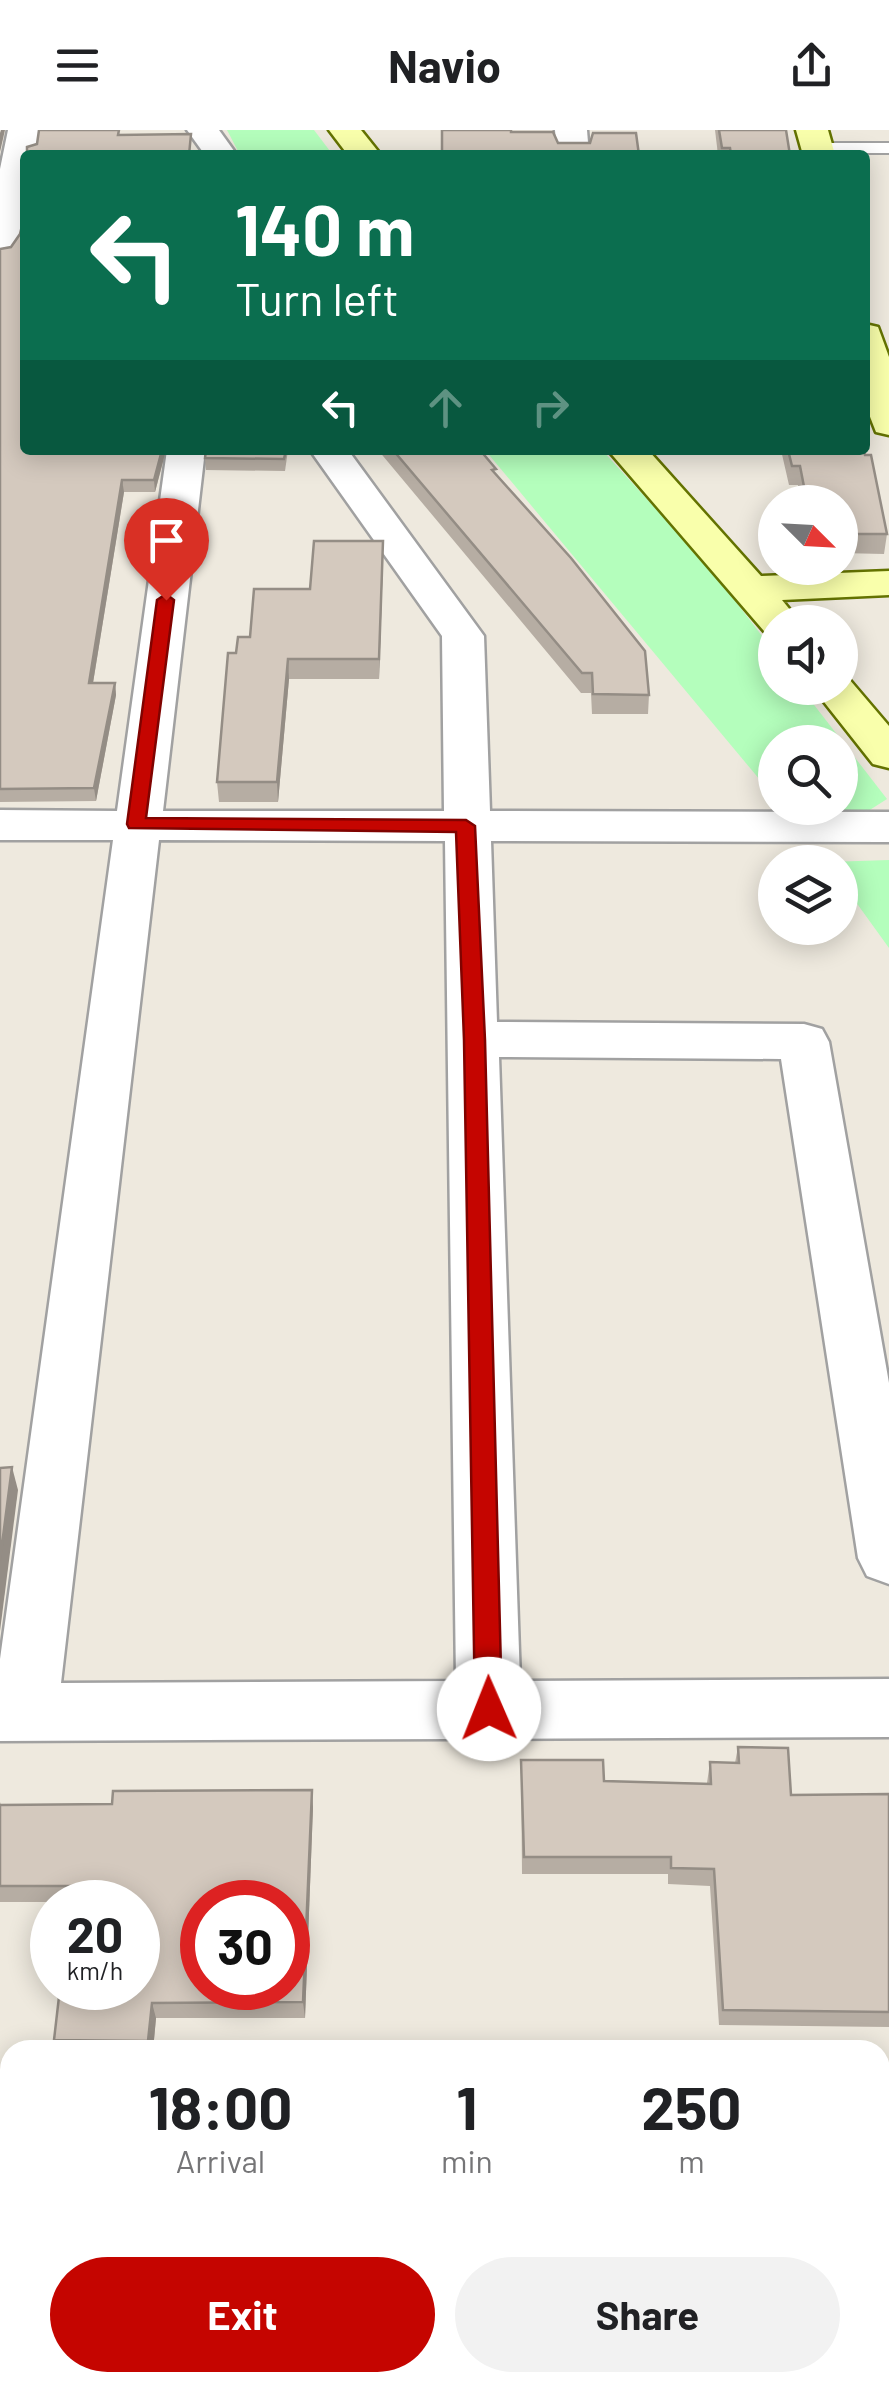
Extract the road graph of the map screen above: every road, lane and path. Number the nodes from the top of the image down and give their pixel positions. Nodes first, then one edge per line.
1 (345, 130) edge
2 (816, 144) edge
3 (889, 148) edge
4 (361, 150) edge
5 (20, 156) edge
6 (12, 209) edge
7 (0, 248) edge
8 (870, 354) edge
9 (889, 424) edge
10 (185, 455) edge
11 (333, 455) edge
12 (631, 455) edge
13 (889, 583) edge
14 (752, 589) junction
15 (766, 605) edge
16 (848, 705) edge
17 (889, 754) edge
18 (0, 824) edge
19 (136, 824) junction
20 (466, 826) junction
21 (889, 827) edge
22 (475, 1040) junction
23 (889, 1558) edge
24 (889, 1708) edge
25 (489, 1709) junction
26 (13, 1712) edge

1 - 4 street
2 - 3 lane
5 - 6 street
6 - 7 street
8 - 9 street
10 - 19 street
11 - 20 street
12 - 14 street
13 - 14 street
14 - 15 street
16 - 17 street
18 - 19 street
19 - 20 street
19 - 26 street
20 - 21 street
20 - 22 street
22 - 23 street
22 - 25 street
24 - 25 street
25 - 26 street

